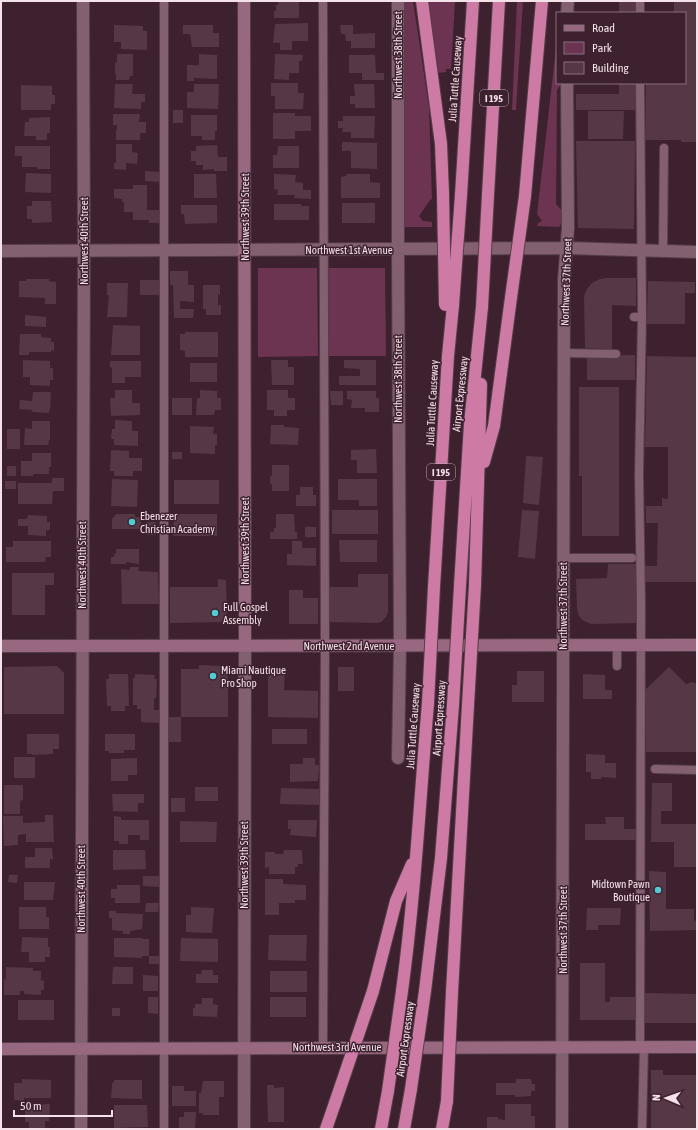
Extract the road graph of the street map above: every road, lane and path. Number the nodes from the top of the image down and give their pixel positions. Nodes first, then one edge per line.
1 (83, 1) edge
2 (164, 1) edge
3 (244, 1) edge
4 (323, 1) edge
5 (398, 1) edge
6 (422, 1) edge
7 (473, 1) edge
8 (499, 1) edge
9 (542, 1) edge
10 (568, 1) edge
11 (640, 1) edge
12 (568, 12) edge
13 (640, 12) edge
14 (567, 84) edge
15 (640, 84) edge
16 (664, 148) dead end
17 (566, 248) junction
18 (245, 249) junction
19 (1, 250) edge
20 (164, 250) junction
21 (323, 250) junction
22 (398, 250) junction
23 (84, 251) junction
24 (640, 251) junction
25 (663, 251) junction
26 (697, 252) edge
27 (449, 305) junction
28 (482, 307) junction
29 (564, 353) junction
30 (616, 354) dead end
31 (478, 483) junction
32 (564, 558) junction
33 (632, 558) dead end
34 (563, 645) junction
35 (617, 645) junction
36 (641, 645) junction
37 (697, 645) edge
38 (1, 646) edge
39 (164, 646) junction
40 (245, 646) junction
41 (325, 646) junction
42 (400, 646) junction
43 (82, 647) junction
44 (617, 666) dead end
45 (398, 758) dead end
46 (655, 769) dead end
47 (697, 770) edge
48 (416, 854) junction
49 (323, 1047) junction
50 (642, 1047) junction
51 (697, 1047) edge
52 (164, 1048) junction
53 (243, 1048) junction
54 (562, 1048) junction
55 (1, 1049) edge
56 (81, 1049) junction
57 (447, 1101) junction
58 (81, 1129) edge
59 (164, 1129) edge
60 (244, 1129) edge
61 (326, 1129) edge
62 (381, 1129) edge
63 (404, 1129) edge
64 (442, 1129) edge
65 (447, 1129) edge
66 (562, 1129) edge
67 (642, 1129) edge

1 - 23 street, Northwest 40th Street
2 - 20 lane
3 - 18 street, Northwest 39th Street
4 - 21 lane
5 - 22 street, Northwest 38th Street
6 - 27 highway, bridge
7 - 27 highway, Julia Tuttle Causeway / I 195, bridge
8 - 28 highway, I 195, bridge
9 - 31 highway, bridge
10 - 12 street
11 - 13 lane
14 - 17 street, Northwest 37th Street
15 - 24 lane
16 - 25 lane
17 - 22 street, Northwest 1st Avenue
17 - 24 street, Northwest 1st Avenue
17 - 29 street, Northwest 37th Street
18 - 20 street, Northwest 1st Avenue
18 - 21 street, Northwest 1st Avenue
18 - 40 street, Northwest 39th Street
19 - 23 street, Northwest 1st Avenue
20 - 23 street, Northwest 1st Avenue
20 - 39 lane
21 - 22 street, Northwest 1st Avenue
21 - 41 lane
22 - 42 street, Northwest 38th Street
23 - 43 street, Northwest 40th Street
24 - 25 street, Northwest 1st Avenue
24 - 36 lane
25 - 26 street, Northwest 1st Avenue
27 - 48 highway, Julia Tuttle Causeway / I 195, bridge
28 - 31 highway
28 - 63 highway, Airport Expressway, bridge
29 - 30 lane
29 - 32 street, Northwest 37th Street
31 - 57 highway, bridge
32 - 33 lane
32 - 34 street, Northwest 37th Street
34 - 35 street, Northwest 2nd Avenue
34 - 42 street, Northwest 2nd Avenue
34 - 54 street, Northwest 37th Street
35 - 36 street, Northwest 2nd Avenue
35 - 44 lane
36 - 37 street, Northwest 2nd Avenue
36 - 50 lane
38 - 43 street, Northwest 2nd Avenue
39 - 40 street, Northwest 2nd Avenue
39 - 43 street, Northwest 2nd Avenue
39 - 52 lane
40 - 41 street, Northwest 2nd Avenue
40 - 53 street, Northwest 39th Street
41 - 42 street, Northwest 2nd Avenue
41 - 49 lane
42 - 45 street, Northwest 38th Street
43 - 56 street, Northwest 40th Street
46 - 47 lane
48 - 61 highway, bridge
48 - 62 highway, Airport Expressway, bridge
49 - 53 street, Northwest 3rd Avenue
49 - 54 street, Northwest 3rd Avenue
50 - 51 street, Northwest 3rd Avenue
50 - 54 street, Northwest 3rd Avenue
50 - 67 lane
52 - 53 street, Northwest 3rd Avenue
52 - 56 street, Northwest 3rd Avenue
52 - 59 lane
53 - 60 street, Northwest 39th Street
54 - 66 street, Northwest 37th Street
55 - 56 street, Northwest 3rd Avenue
56 - 58 street, Northwest 40th Street
57 - 64 highway
57 - 65 highway

